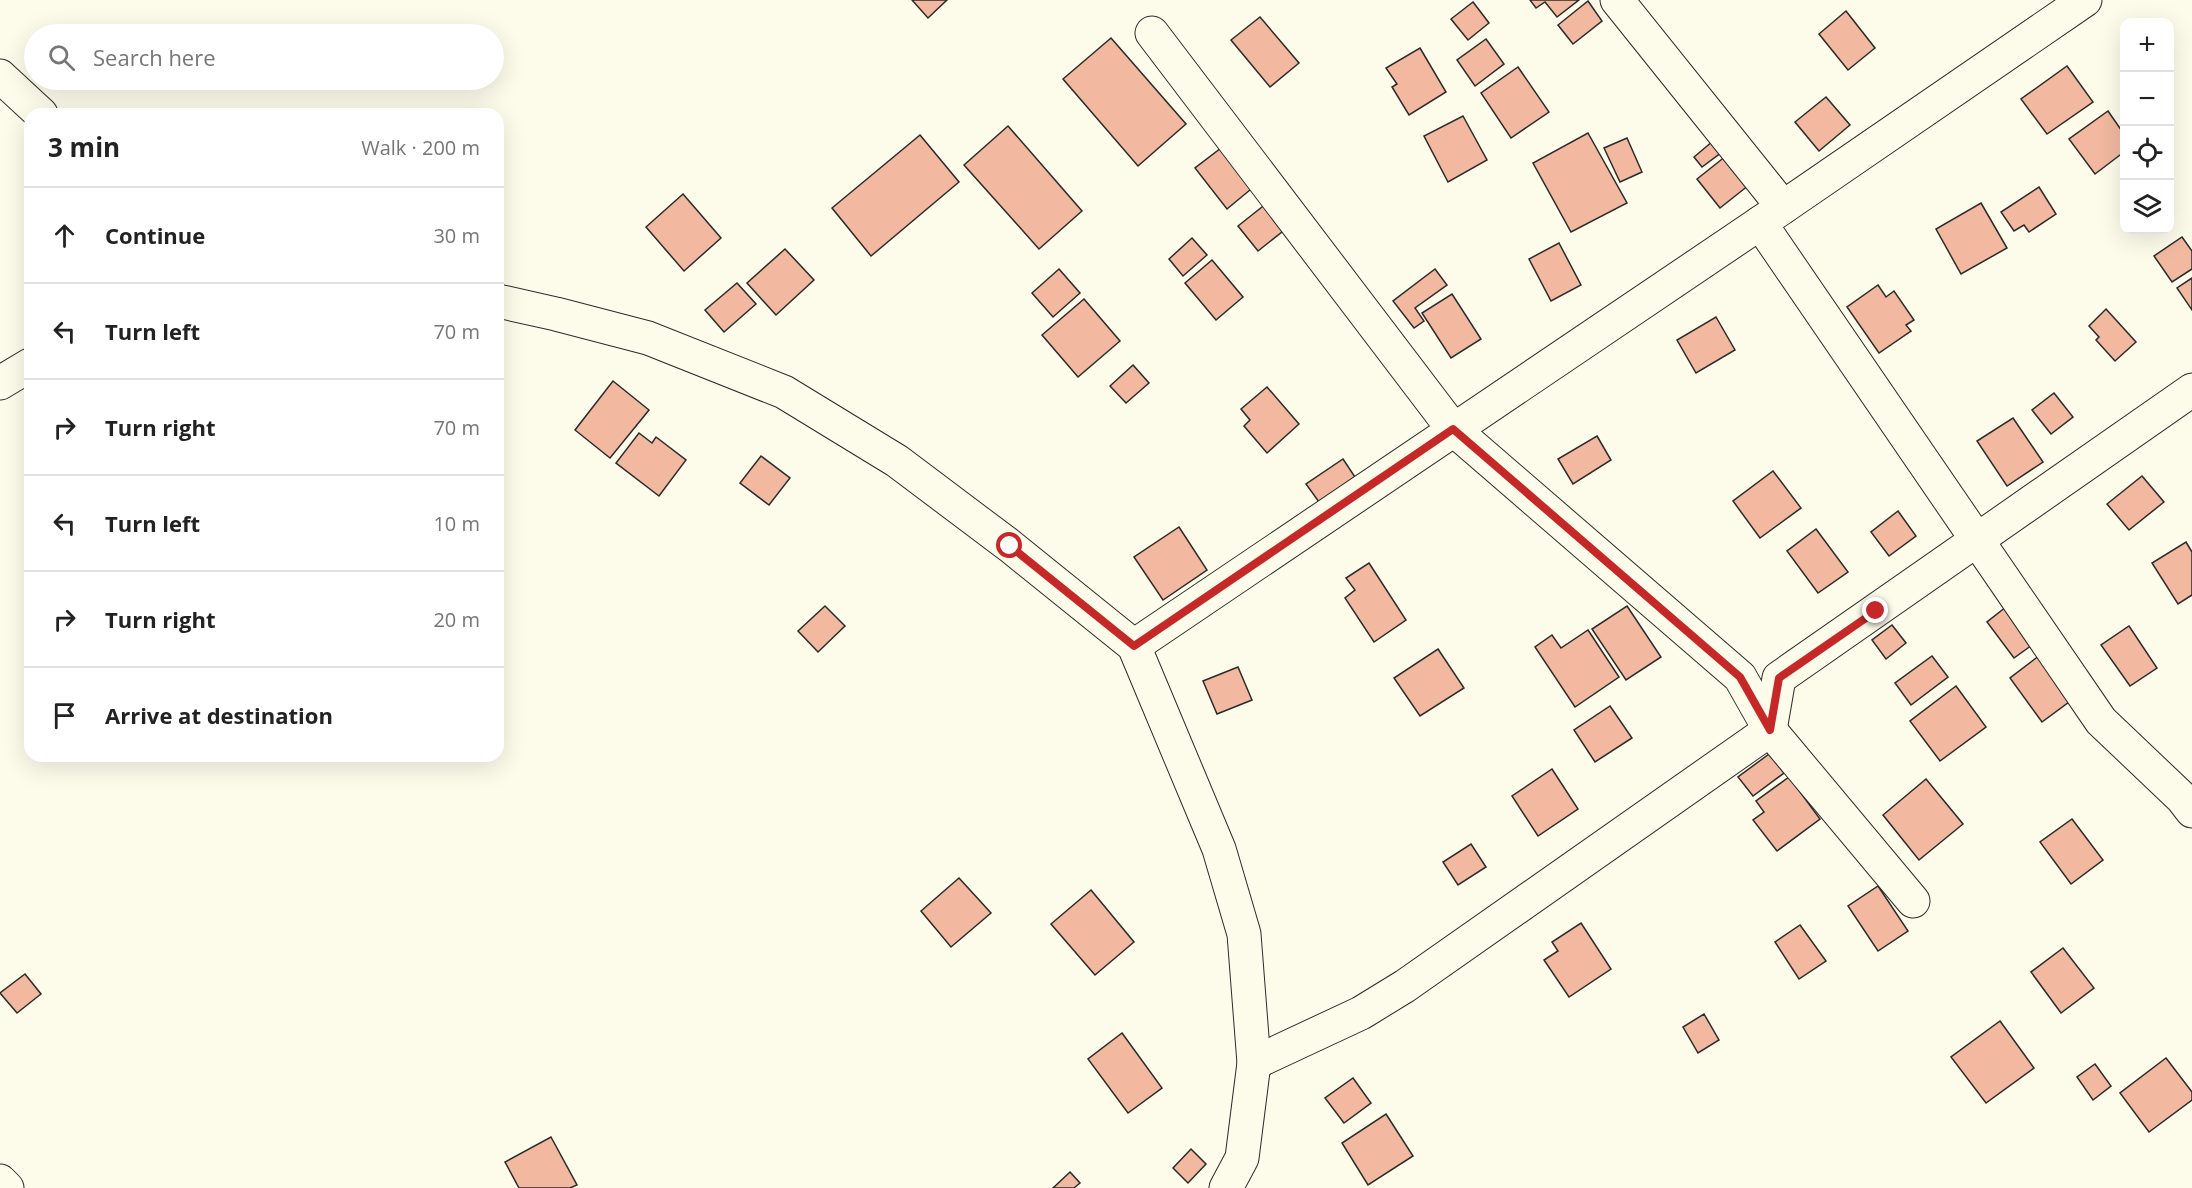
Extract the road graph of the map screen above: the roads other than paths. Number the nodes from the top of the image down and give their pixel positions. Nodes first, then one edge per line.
1 (1617, 0) edge
2 (2085, 0) edge
3 (1152, 33) dead end
4 (0, 76) edge
5 (35, 108) edge
6 (1772, 215) junction
7 (504, 302) edge
8 (24, 369) edge
9 (0, 383) edge
10 (2192, 390) edge
11 (1453, 429) junction
12 (1977, 539) junction
13 (1134, 646) junction
14 (1770, 730) junction
15 (2192, 811) edge
16 (1913, 901) dead end
17 (1254, 1063) junction
18 (0, 1181) edge
19 (7, 1188) edge
20 (1226, 1188) edge

1 - 6 street
2 - 6 street
3 - 11 street
4 - 5 street
6 - 11 street
6 - 12 street
7 - 13 street
8 - 9 street
10 - 12 street
11 - 13 street
11 - 14 street
12 - 14 street
12 - 15 street
13 - 17 street
14 - 16 street
14 - 17 street
17 - 20 street
18 - 19 street

